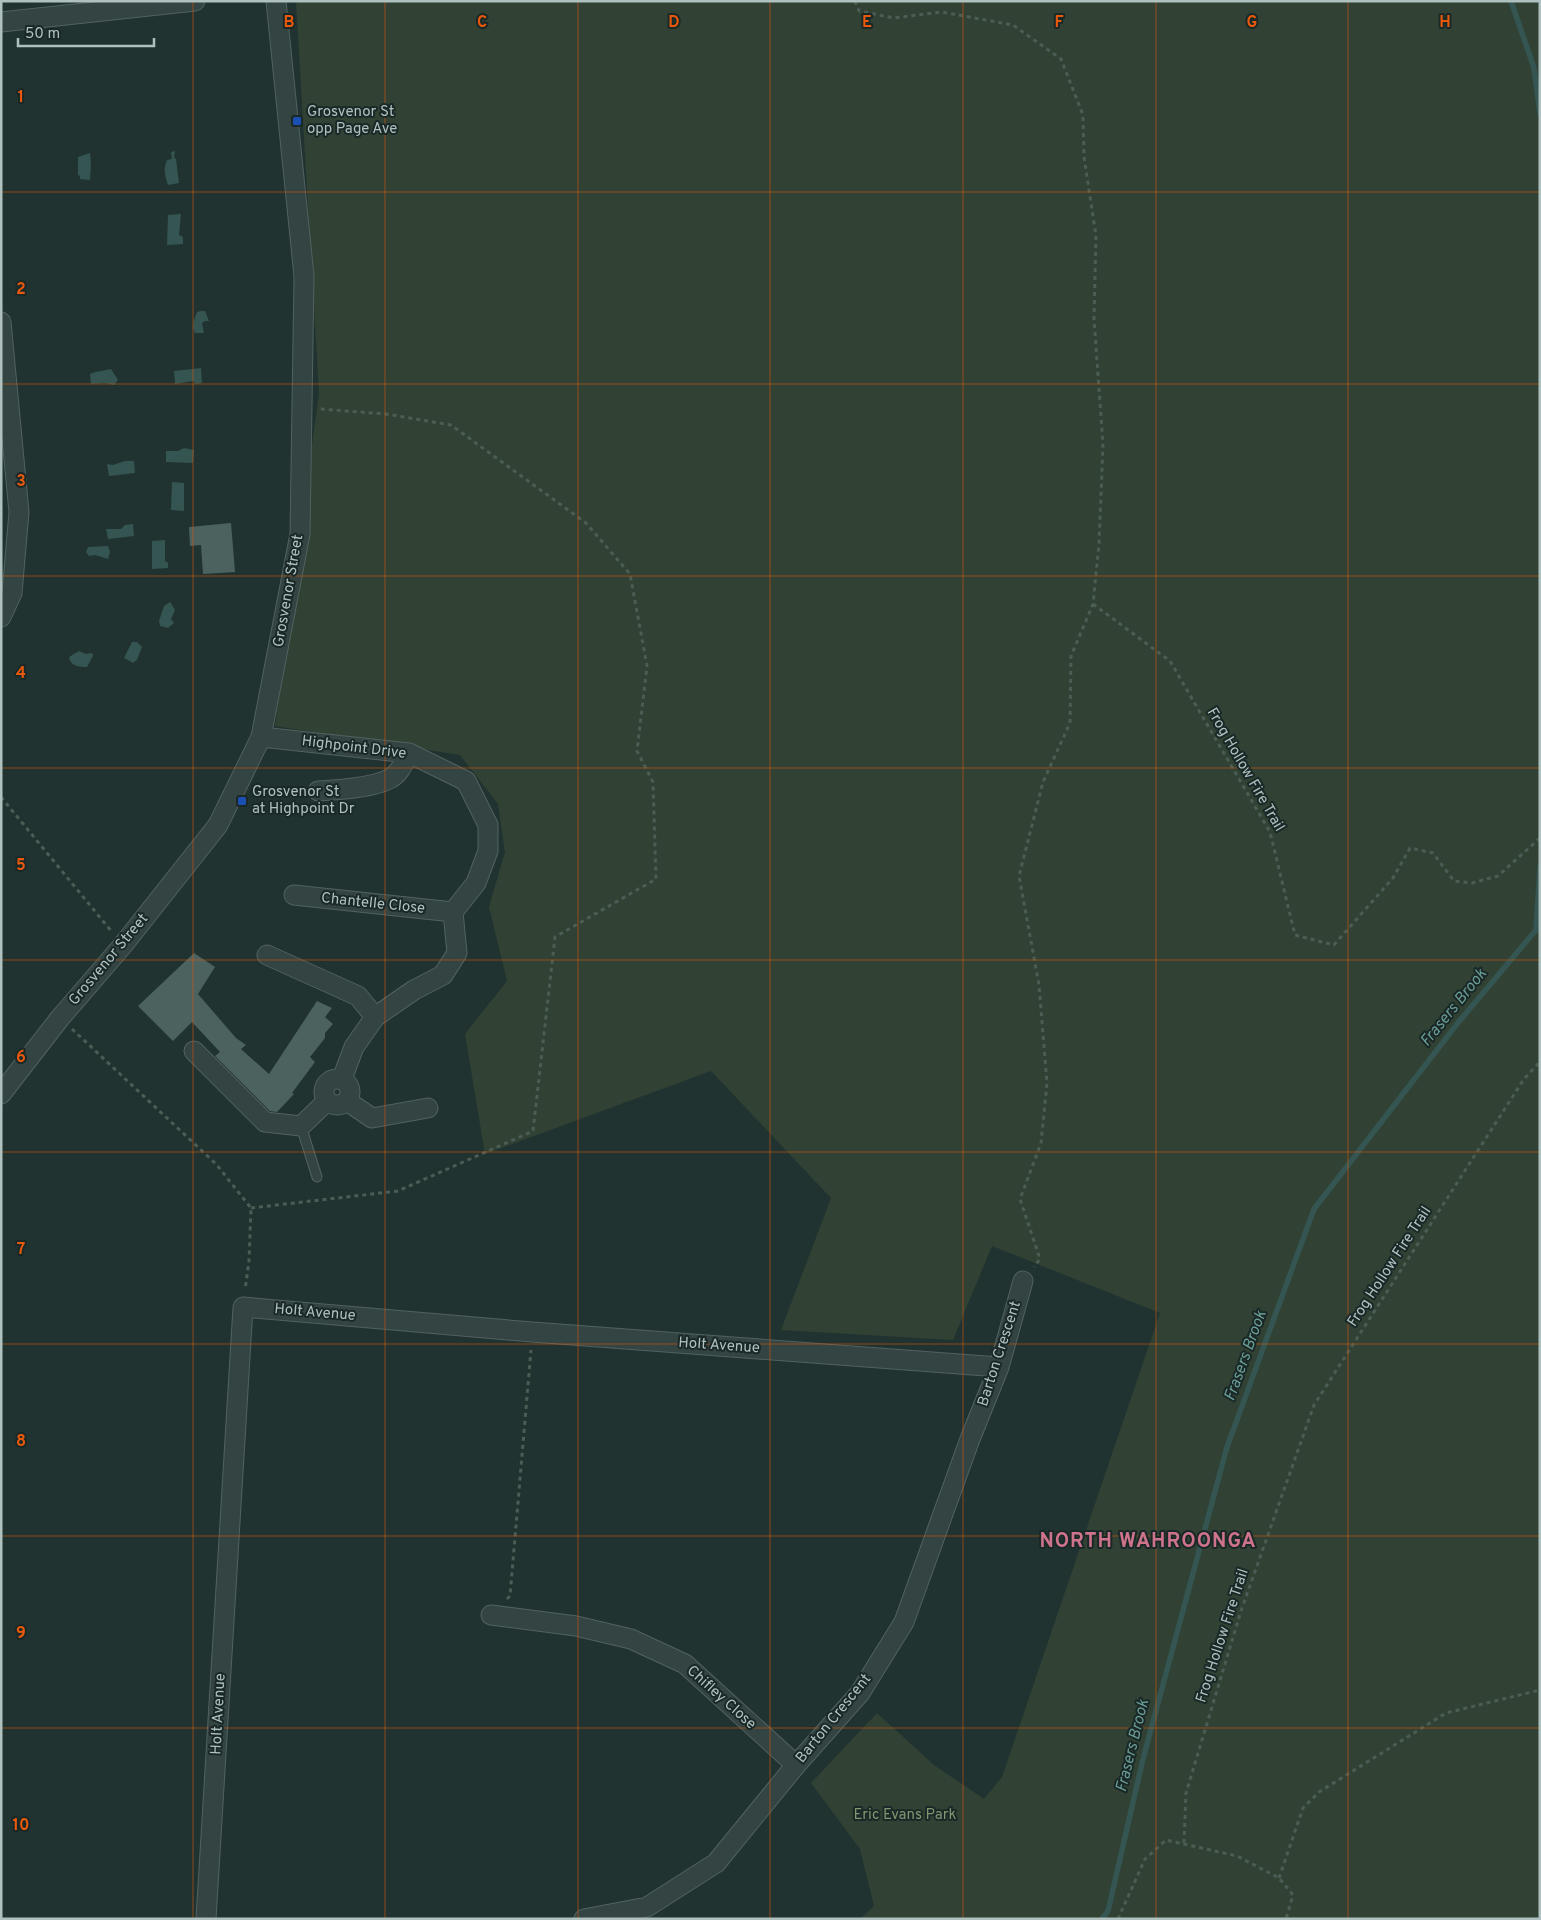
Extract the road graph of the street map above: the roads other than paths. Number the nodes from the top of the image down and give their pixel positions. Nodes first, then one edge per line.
1 (195, 1) edge
2 (276, 1) edge
3 (1, 22) edge
4 (1, 322) edge
5 (1, 617) edge
6 (261, 737) junction
7 (409, 753) junction
8 (318, 791) dead end
9 (294, 895) dead end
10 (453, 912) junction
11 (267, 955) dead end
12 (375, 1017) junction
13 (194, 1051) dead end
14 (342, 1079) junction
15 (1, 1094) edge
16 (327, 1101) junction
17 (347, 1101) junction
18 (428, 1108) dead end
19 (301, 1126) junction
20 (317, 1177) dead end
21 (1024, 1281) road end
22 (999, 1367) junction
23 (491, 1616) dead end
24 (796, 1765) junction
25 (206, 1919) edge
26 (584, 1919) edge

1 - 3 street
2 - 6 street, Grosvenor Street
4 - 5 street
6 - 7 street, Highpoint Drive
6 - 15 street, Grosvenor Street
7 - 8 street
7 - 10 street, Highpoint Drive
9 - 10 street, Chantelle Close
10 - 12 street
11 - 12 street
12 - 14 street
13 - 19 street
14 - 16 street
14 - 17 street
16 - 17 street
16 - 19 street
17 - 18 street
19 - 20 lane
21 - 22 street, Barton Crescent
22 - 24 street, Barton Crescent
22 - 25 street, Holt Avenue
23 - 24 street, Chifley Close
24 - 26 street, Barton Crescent

